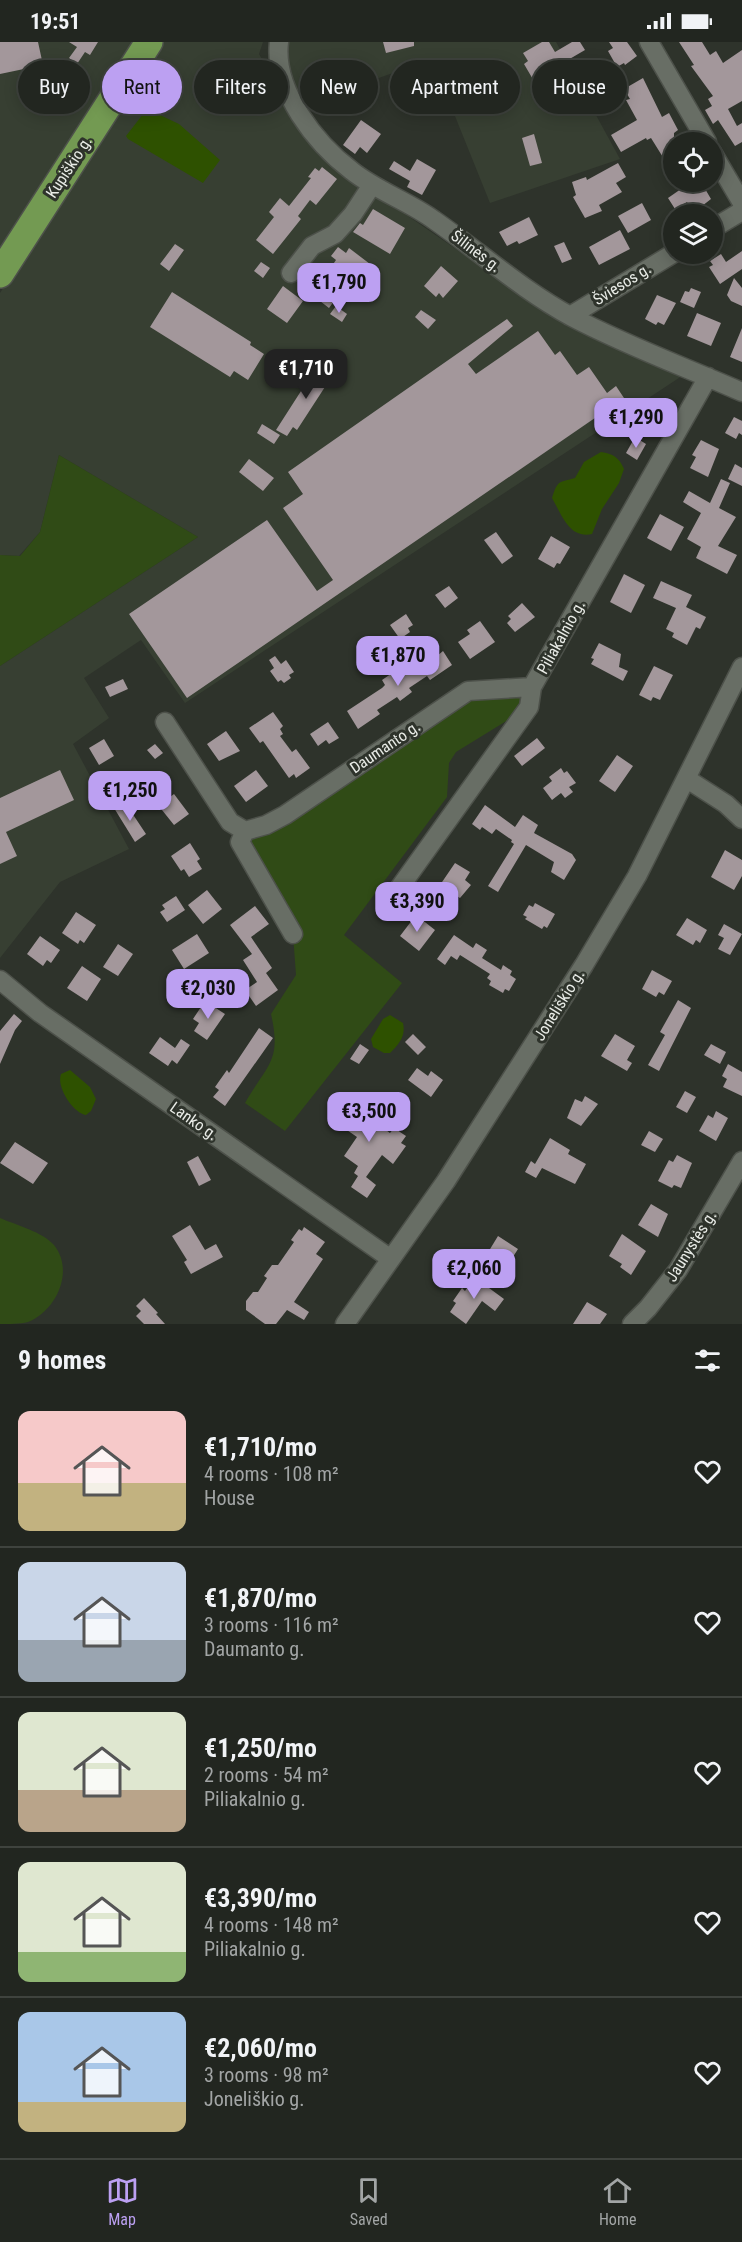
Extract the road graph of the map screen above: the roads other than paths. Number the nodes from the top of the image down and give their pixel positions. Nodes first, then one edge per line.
1 (279, 42) edge
2 (649, 42) edge
3 (141, 48) edge
4 (701, 132) edge
5 (723, 171) edge
6 (372, 185) junction
7 (742, 203) edge
8 (742, 211) edge
9 (723, 222) edge
10 (663, 260) edge
11 (291, 273) dead end
12 (0, 274) edge
13 (570, 316) junction
14 (708, 377) junction
15 (742, 392) edge
16 (742, 667) edge
17 (532, 687) junction
18 (165, 722) dead end
19 (687, 779) junction
20 (742, 819) edge
21 (245, 831) junction
22 (400, 887) dead end
23 (293, 934) dead end
24 (0, 980) edge
25 (742, 1161) edge
26 (391, 1259) junction
27 (345, 1324) edge
28 (632, 1324) edge

1 - 6 street, Šilinės g.
2 - 4 street
3 - 12 highway, Kupiškio g.
5 - 7 street
6 - 11 street
6 - 13 street, Šilinės g.
8 - 9 street
10 - 13 street, Šviesos g.
13 - 14 street, Šilinės g.
14 - 15 street, Šilinės g.
14 - 17 street, Piliakalnio g.
16 - 19 street, Joneliškio g.
17 - 21 street, Daumanto g.
17 - 22 street, Piliakalnio g.
18 - 21 street
19 - 20 street
19 - 26 street, Joneliškio g.
21 - 23 street
24 - 26 street, Lanko g.
25 - 28 street, Jaunystės g.
26 - 27 street, Joneliškio g.

